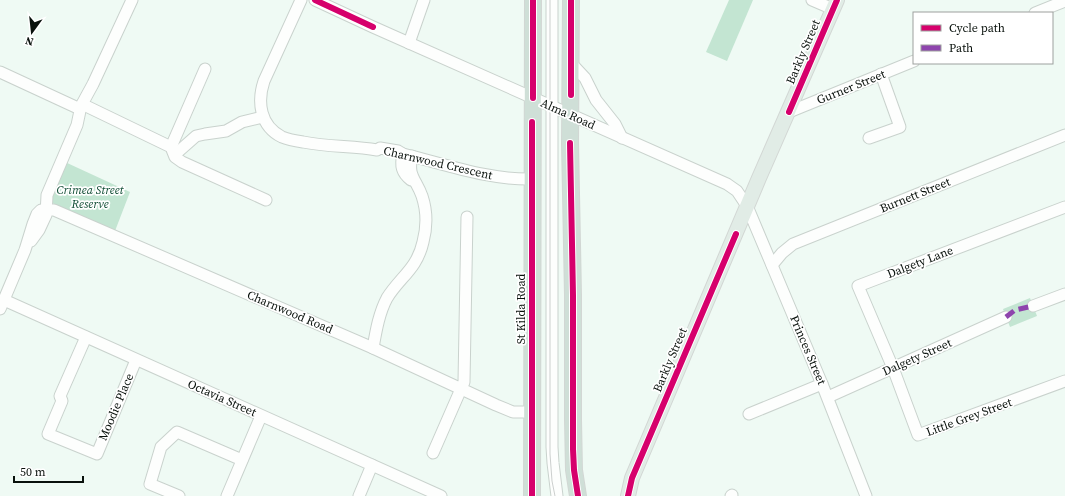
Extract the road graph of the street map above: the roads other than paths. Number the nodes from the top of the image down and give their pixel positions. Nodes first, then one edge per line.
1 (132, 0) edge
2 (301, 0) edge
3 (424, 0) edge
4 (533, 0) edge
5 (552, 0) edge
6 (571, 0) edge
7 (812, 0) edge
8 (320, 1) edge
9 (1065, 1) edge
10 (835, 4) edge
11 (1038, 12) edge
12 (409, 43) junction
13 (913, 61) edge
14 (571, 63) junction
15 (205, 69) dead end
16 (0, 72) edge
17 (881, 74) junction
18 (532, 98) junction
19 (552, 106) junction
20 (789, 112) junction
21 (80, 113) junction
22 (571, 115) junction
23 (263, 117) junction
24 (1065, 135) edge
25 (622, 138) junction
26 (869, 138) dead end
27 (175, 149) junction
28 (407, 155) junction
29 (532, 179) junction
30 (266, 200) dead end
31 (47, 202) junction
32 (747, 206) junction
33 (1065, 207) edge
34 (467, 217) dead end
35 (772, 265) junction
36 (1065, 294) edge
37 (2, 305) edge
38 (1034, 306) dead end
39 (1006, 317) dead end
40 (86, 337) junction
41 (373, 348) junction
42 (136, 360) junction
43 (893, 368) junction
44 (1065, 381) edge
45 (822, 384) junction
46 (461, 390) junction
47 (828, 397) junction
48 (532, 412) junction
49 (749, 414) dead end
50 (261, 416) junction
51 (433, 454) dead end
52 (242, 460) junction
53 (372, 465) junction
54 (632, 478) junction
55 (179, 496) edge
56 (227, 496) edge
57 (359, 496) edge
58 (440, 496) edge
59 (532, 496) edge
60 (558, 496) edge
61 (578, 496) edge
62 (616, 496) edge
63 (628, 496) edge
64 (866, 496) edge

1 - 21 street
2 - 23 street
3 - 12 street
4 - 18 highway, St Kilda Road
5 - 19 street
6 - 14 highway
7 - 10 street
8 - 12 street, Alma Road
9 - 11 street
10 - 20 main road, Barkly Street
12 - 18 street, Alma Road
13 - 17 street, Gurner Street
14 - 22 highway
14 - 25 street
15 - 27 street
16 - 21 street
17 - 20 street, Gurner Street
17 - 26 street
18 - 19 street, Alma Road
18 - 29 highway, St Kilda Road
19 - 22 street, Alma Road
19 - 60 street
20 - 32 main road, Barkly Street
21 - 27 street
21 - 31 street
22 - 25 street, Alma Road
22 - 61 highway
23 - 27 street
23 - 28 street, Charnwood Crescent
24 - 35 street, Burnett Street
25 - 32 street, Alma Road
27 - 30 street
28 - 29 street, Charnwood Crescent
28 - 41 street
29 - 48 highway, St Kilda Road
31 - 37 street
31 - 41 street, Charnwood Road
32 - 35 street, Princes Street
32 - 54 main road, Barkly Street
33 - 43 street, Dalgety Lane
34 - 46 street
35 - 45 street, Princes Street
36 - 38 street
37 - 40 street, Octavia Street
39 - 43 street, Dalgety Street
40 - 42 street, Octavia Street
40 - 42 street, Moodie Place
41 - 46 street, Charnwood Road
42 - 50 street, Octavia Street
43 - 44 street, Little Grey Street
43 - 47 street, Dalgety Street
45 - 47 street, Princes Street
45 - 49 street
46 - 48 street, Charnwood Road
46 - 51 street
47 - 64 street, Princes Street
48 - 59 highway, St Kilda Road
50 - 52 street
50 - 53 street, Octavia Street
52 - 55 street
52 - 56 street
53 - 57 street
53 - 58 street, Octavia Street
54 - 62 main road, Barkly Street
54 - 63 main road, Barkly Street

